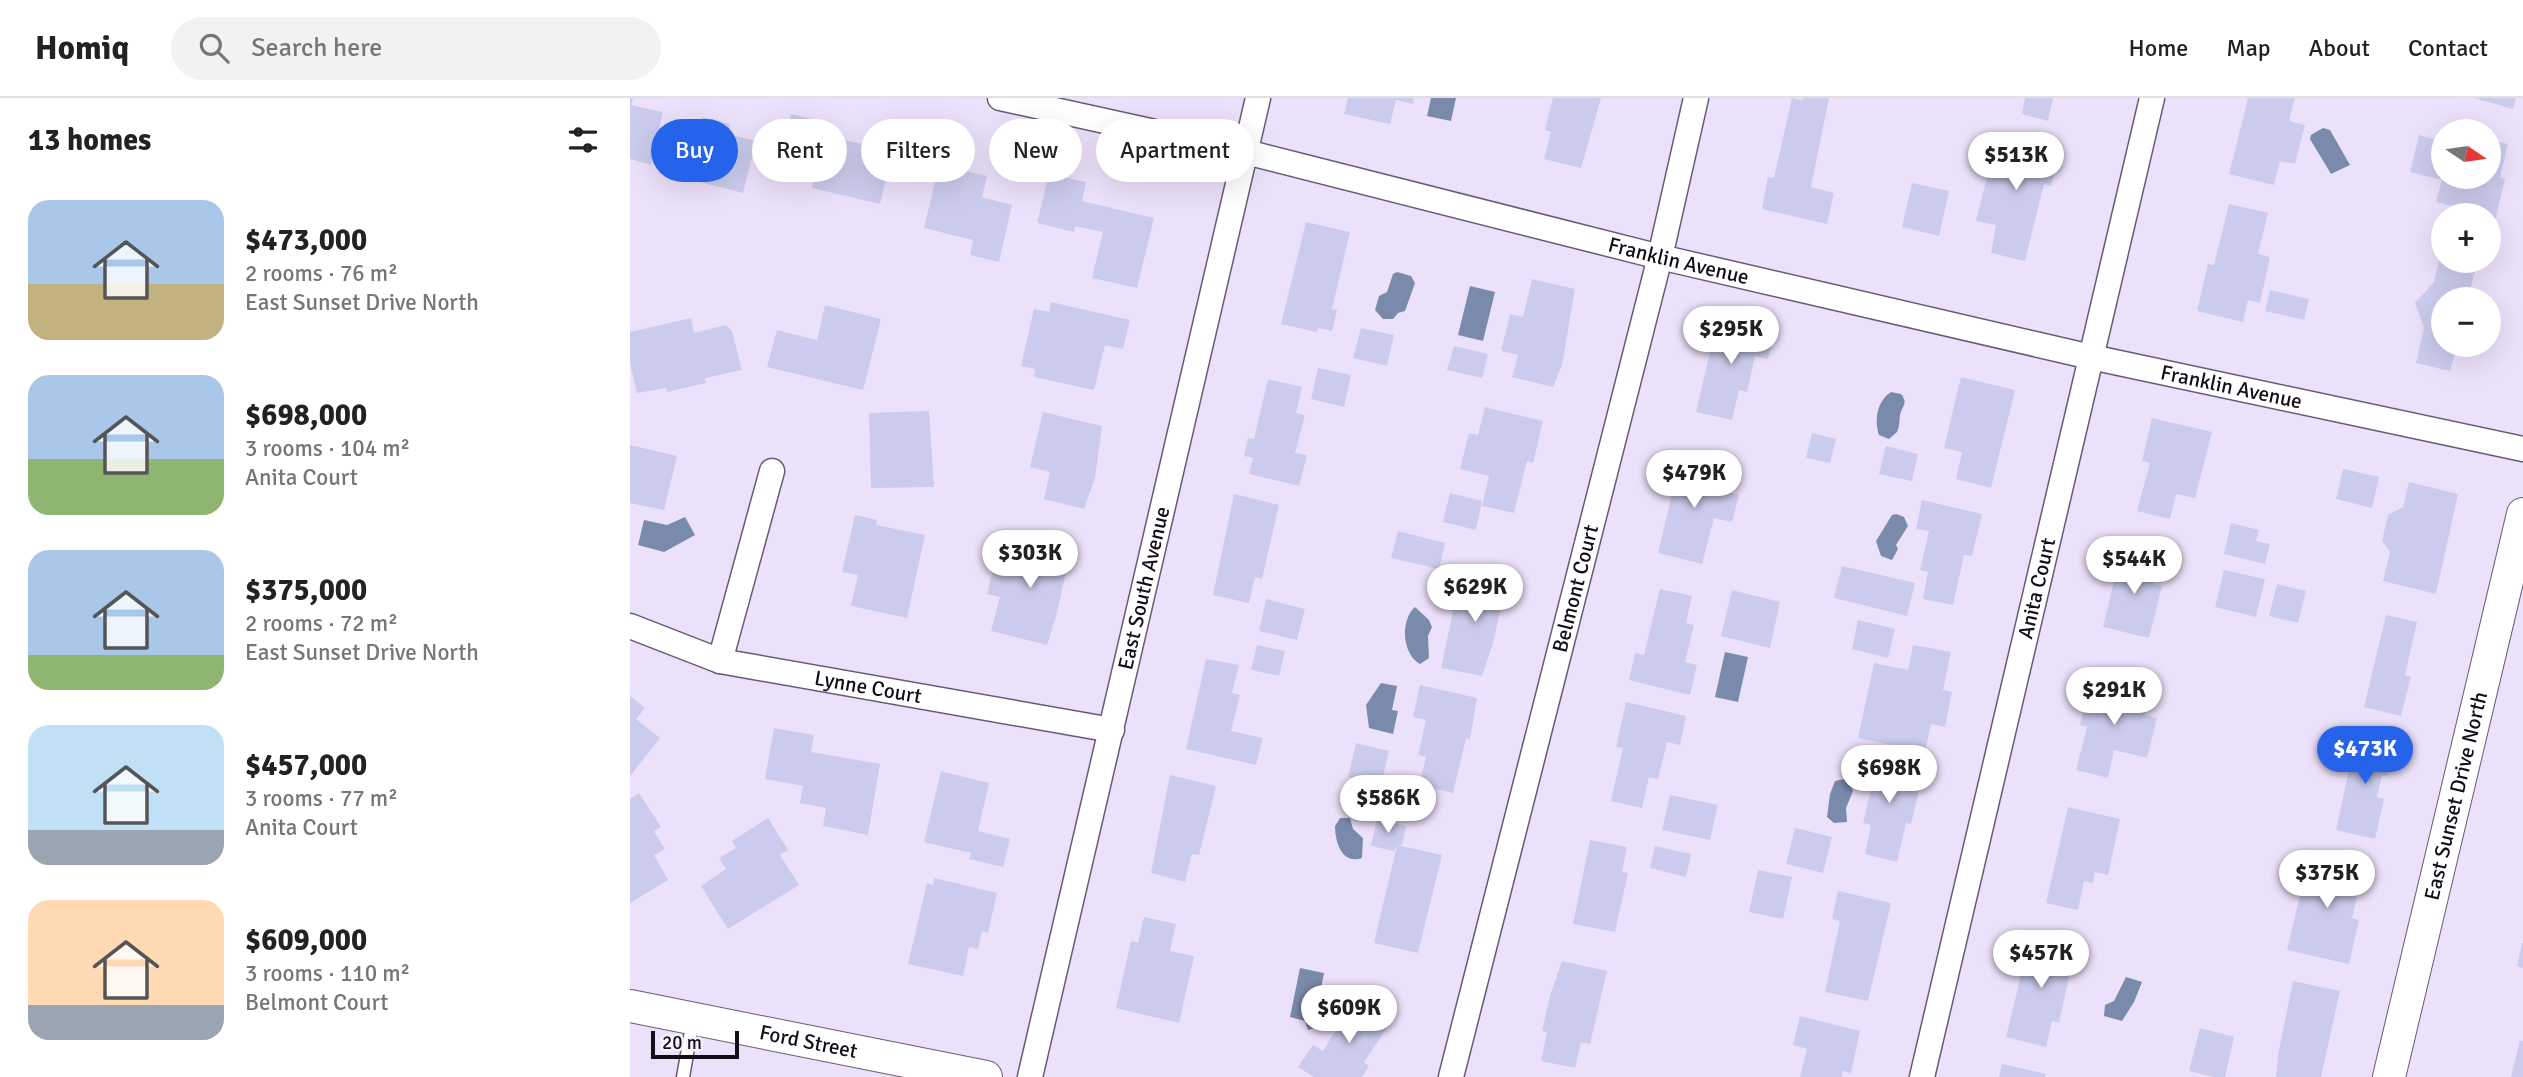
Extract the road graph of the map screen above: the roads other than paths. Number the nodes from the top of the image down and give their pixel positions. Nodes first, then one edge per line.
1 (1000, 98) edge
2 (1258, 98) edge
3 (1696, 98) edge
4 (2151, 98) edge
5 (1096, 119) edge
6 (1253, 119) edge
7 (1254, 154) edge
8 (1238, 182) edge
9 (1660, 257) junction
10 (2091, 356) junction
11 (2523, 449) edge
12 (772, 471) dead end
13 (2523, 514) edge
14 (630, 626) edge
15 (720, 661) junction
16 (1112, 730) junction
17 (630, 1006) edge
18 (693, 1020) junction
19 (682, 1077) edge
20 (986, 1077) edge
21 (1031, 1077) edge
22 (1451, 1077) edge
23 (1922, 1077) edge
24 (2389, 1077) edge

1 - 5 street, Franklin Avenue
2 - 6 street, East South Avenue
3 - 9 street, Belmont Court
4 - 10 street, Anita Court
7 - 9 street, Franklin Avenue
8 - 16 street, East South Avenue
9 - 10 street, Franklin Avenue
9 - 22 street, Belmont Court
10 - 11 street, Franklin Avenue
10 - 23 street, Anita Court
12 - 15 street
13 - 24 street, East Sunset Drive North
14 - 15 street, Lynne Court
15 - 16 street, Lynne Court
16 - 21 street, East South Avenue
17 - 18 street, Ford Street
18 - 19 lane
18 - 20 street, Ford Street

